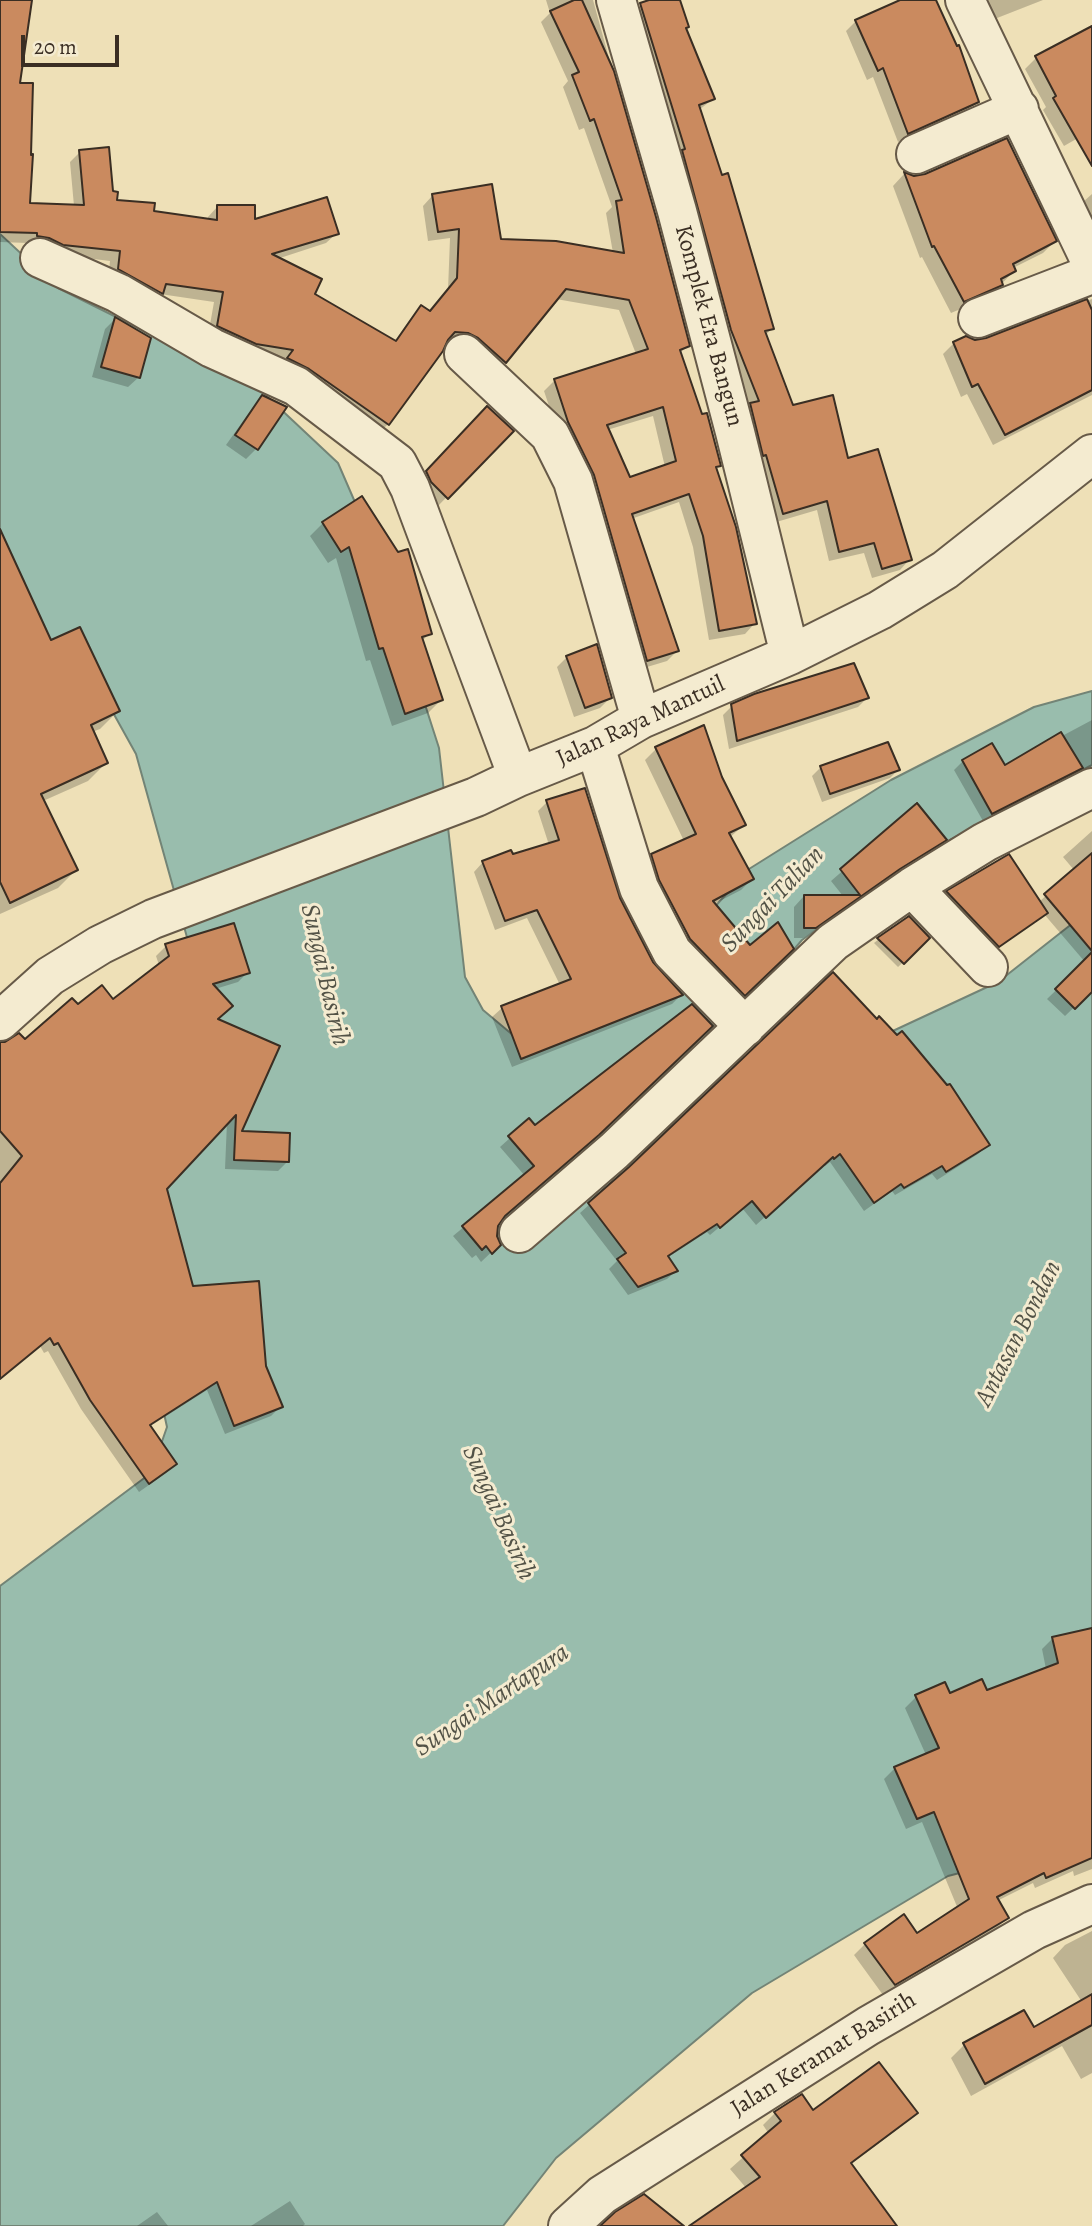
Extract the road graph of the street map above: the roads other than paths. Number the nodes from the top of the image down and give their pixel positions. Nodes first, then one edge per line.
1 (616, 0) edge
2 (965, 0) edge
3 (1019, 109) junction
4 (916, 154) dead end
5 (40, 258) dead end
6 (1092, 264) edge
7 (1092, 274) edge
8 (978, 318) dead end
9 (464, 354) dead end
10 (1092, 454) edge
11 (790, 655) junction
12 (641, 719) junction
13 (595, 746) junction
14 (518, 777) junction
15 (1092, 788) edge
16 (912, 887) junction
17 (988, 967) dead end
18 (0, 1021) edge
19 (745, 1027) junction
20 (519, 1233) dead end
21 (1092, 1904) edge
22 (568, 2226) edge

1 - 11 street, Komplek Era Bangun
2 - 3 street
3 - 4 street
3 - 6 street
5 - 14 street
7 - 8 street
9 - 12 street
10 - 11 street, Jalan Raya Mantuil
11 - 12 street, Jalan Raya Mantuil
12 - 13 street, Jalan Raya Mantuil
13 - 14 street, Jalan Raya Mantuil
13 - 19 street
14 - 18 street, Jalan Raya Mantuil
15 - 16 street
16 - 17 street
16 - 19 street
19 - 20 street
21 - 22 street, Jalan Keramat Basirih

